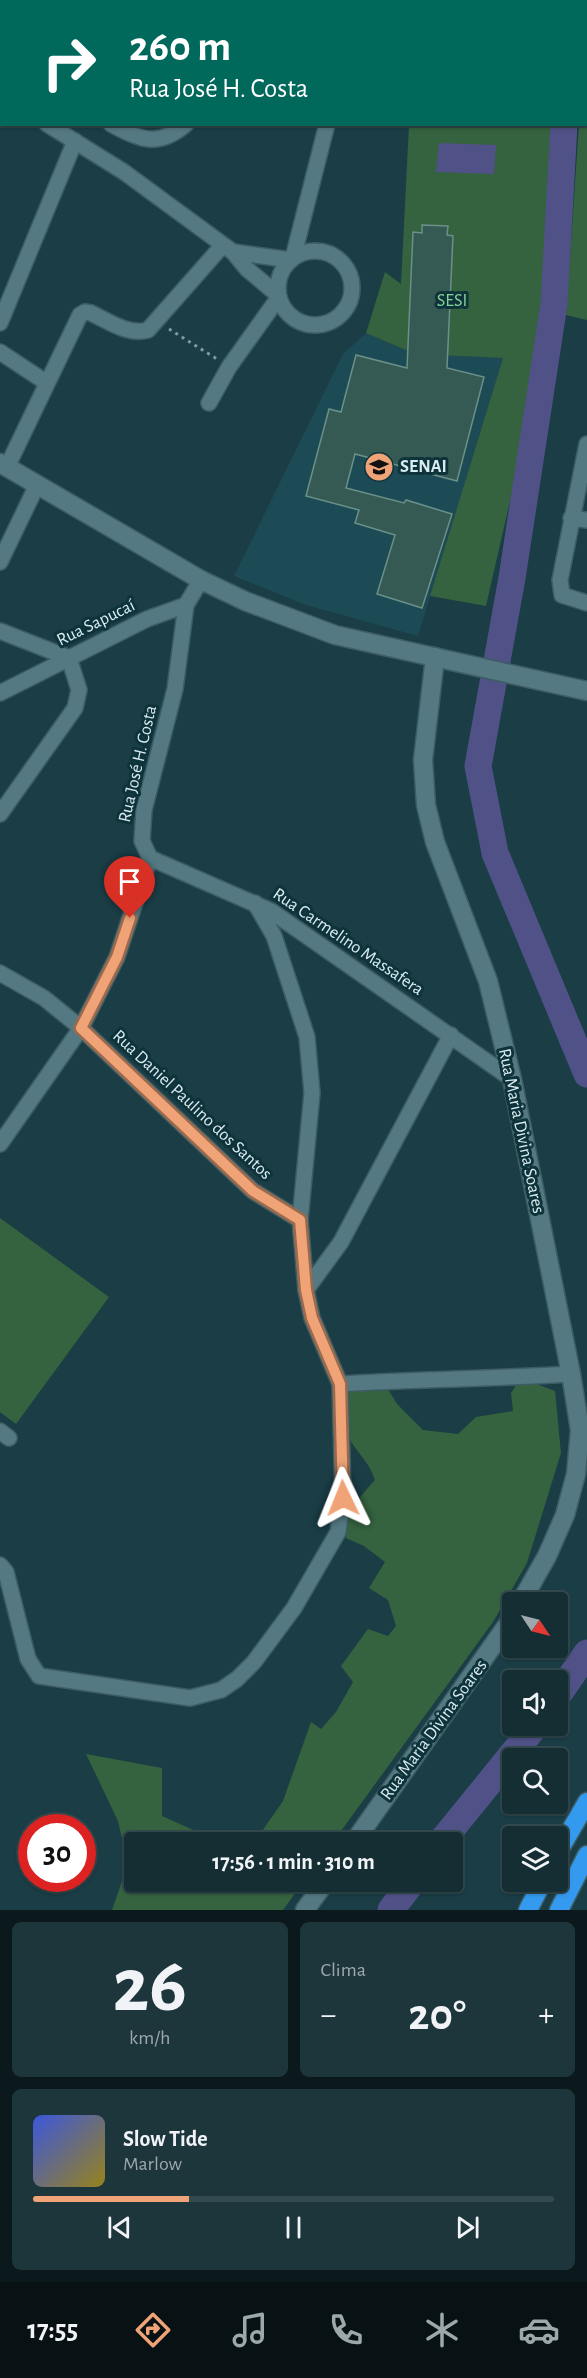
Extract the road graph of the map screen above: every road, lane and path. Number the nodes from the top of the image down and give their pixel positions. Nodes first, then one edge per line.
1 (50, 126) edge
2 (115, 126) edge
3 (183, 126) edge
4 (326, 126) edge
5 (75, 141) junction
6 (228, 248) junction
7 (292, 259) junction
8 (278, 296) junction
9 (157, 322) junction
10 (0, 323) edge
11 (0, 352) edge
12 (229, 367) junction
13 (47, 382) junction
14 (209, 403) dead end
15 (587, 444) edge
16 (4, 465) edge
17 (38, 485) junction
18 (571, 518) junction
19 (587, 520) edge
20 (0, 562) edge
21 (201, 580) junction
22 (587, 603) edge
23 (186, 605) junction
24 (0, 632) edge
25 (435, 657) junction
26 (69, 658) junction
27 (587, 692) edge
28 (0, 693) edge
29 (0, 814) edge
30 (150, 858) junction
31 (255, 903) junction
32 (0, 973) edge
33 (81, 1028) junction
34 (451, 1035) junction
35 (512, 1079) junction
36 (0, 1144) edge
37 (300, 1220) junction
38 (306, 1290) junction
39 (571, 1374) junction
40 (340, 1384) junction
41 (0, 1565) edge
42 (527, 1592) edge
43 (502, 1633) edge
44 (587, 1802) edge
45 (361, 1832) edge
46 (568, 1835) edge
47 (587, 1855) edge
48 (318, 1892) edge
49 (537, 1892) edge
50 (305, 1910) edge
51 (528, 1910) edge
52 (559, 1910) edge

1 - 5 street
2 - 3 street
4 - 7 street
5 - 6 street
5 - 10 street
6 - 7 street
6 - 8 street
6 - 9 street
7 - 8 street
7 - 8 street
8 - 12 street
9 - 12 path
9 - 13 street
11 - 13 street
12 - 14 street
13 - 16 street
15 - 18 street
16 - 17 street
17 - 20 street
17 - 21 street
18 - 19 street
18 - 22 street
21 - 23 street
21 - 25 street
23 - 26 street, Rua Sapucaí
23 - 30 street, Rua José H. Costa
24 - 26 street
25 - 27 street
25 - 35 street, Rua Maria Divina Soares
26 - 28 street, Rua Sapucaí
26 - 29 street
30 - 31 street, Rua Carmelino Massafera
30 - 33 street
31 - 34 street, Rua Carmelino Massafera
31 - 37 street
32 - 33 street, Rua Daniel Paulino dos Santos
33 - 36 street
33 - 37 street, Rua Daniel Paulino dos Santos
34 - 35 street, Rua Carmelino Massafera
34 - 38 street
35 - 39 street, Rua Maria Divina Soares
37 - 38 street
38 - 40 street
39 - 40 street
39 - 42 street, Rua Maria Divina Soares
40 - 41 street
43 - 45 street, Rua Maria Divina Soares
44 - 46 highway
47 - 52 highway
48 - 50 street
49 - 51 highway

